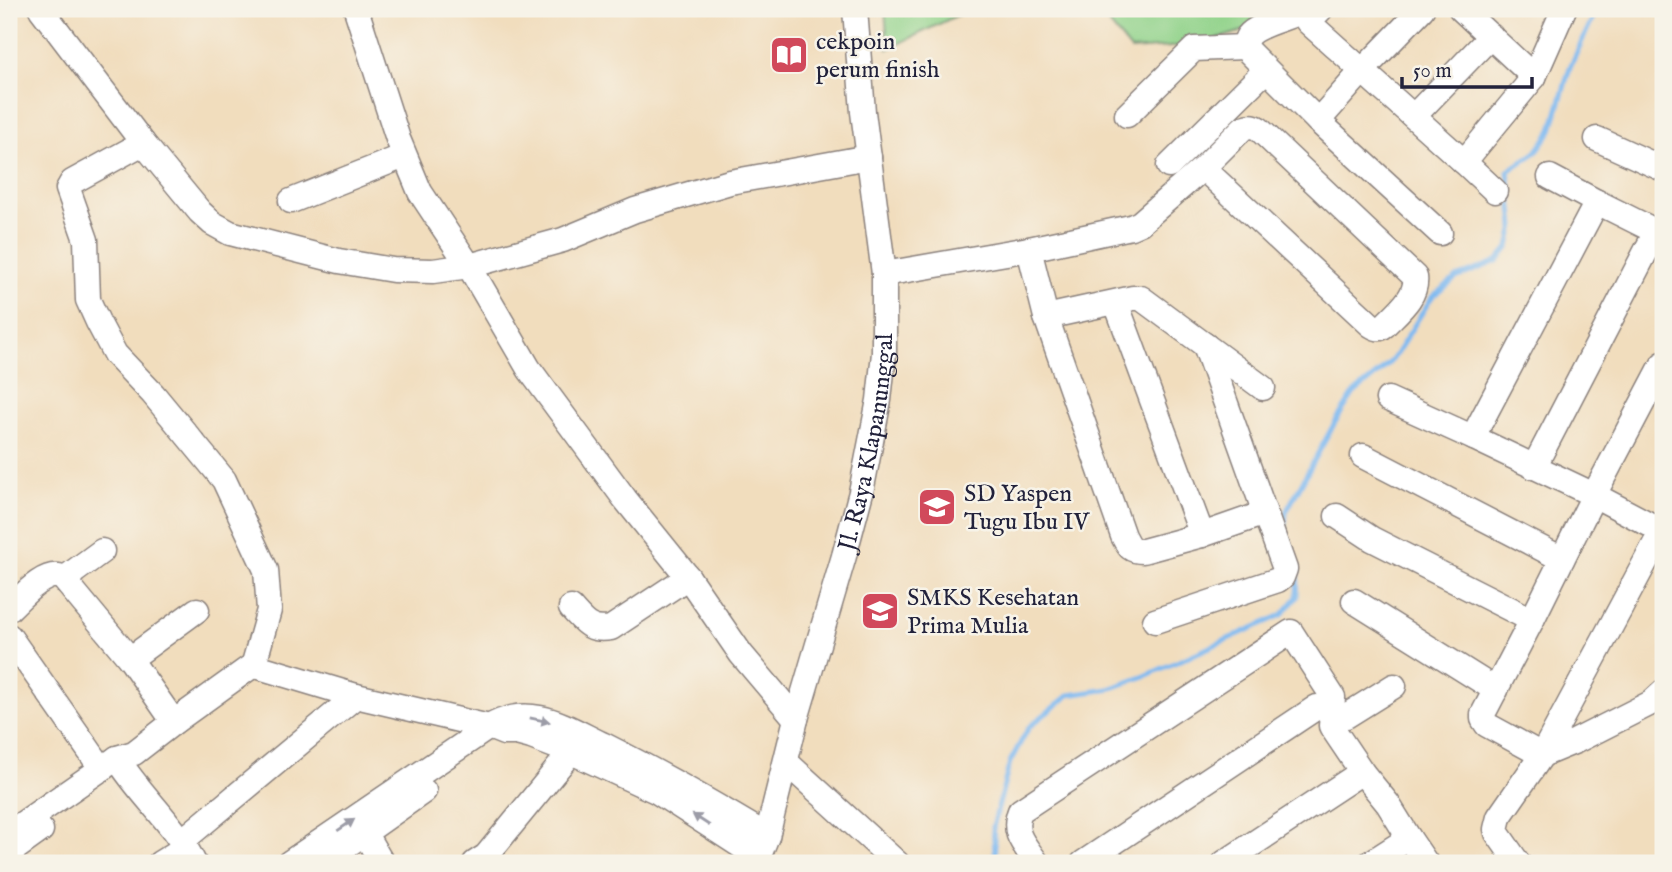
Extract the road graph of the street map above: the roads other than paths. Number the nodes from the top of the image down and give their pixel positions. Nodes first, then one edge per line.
1 (41, 9) edge
2 (356, 9) edge
3 (855, 9) edge
4 (1422, 9) edge
5 (1461, 9) edge
6 (1563, 9) edge
7 (1309, 13) edge
8 (1491, 36) junction
9 (1244, 47) junction
10 (1363, 70) junction
11 (1266, 71) junction
12 (1534, 76) junction
13 (1127, 115) dead end
14 (1414, 116) junction
15 (1318, 121) junction
16 (1597, 139) dead end
17 (143, 143) junction
18 (404, 156) junction
19 (869, 157) junction
20 (1464, 162) junction
21 (1170, 166) dead end
22 (1203, 168) junction
23 (1663, 169) edge
24 (1550, 177) dead end
25 (1495, 191) dead end
26 (290, 201) dead end
27 (1597, 202) junction
28 (1440, 233) dead end
29 (1660, 234) edge
30 (1029, 249) junction
31 (469, 266) junction
32 (884, 274) junction
33 (1116, 303) junction
34 (1046, 317) junction
35 (1205, 345) junction
36 (1663, 363) edge
37 (1263, 387) dead end
38 (1388, 399) dead end
39 (1474, 438) junction
40 (1363, 456) dead end
41 (1534, 467) junction
42 (1594, 495) junction
43 (1265, 513) junction
44 (1337, 516) dead end
45 (1662, 530) edge
46 (1202, 535) junction
47 (102, 551) dead end
48 (1562, 559) junction
49 (688, 577) junction
50 (64, 579) junction
51 (1354, 601) dead end
52 (571, 608) dead end
53 (9, 609) edge
54 (197, 610) dead end
55 (1532, 620) junction
56 (1155, 621) dead end
57 (9, 636) edge
58 (130, 659) junction
59 (253, 667) junction
60 (1394, 686) dead end
61 (1496, 690) junction
62 (1663, 692) edge
63 (356, 696) junction
64 (1332, 712) junction
65 (796, 719) junction
66 (174, 722) junction
67 (496, 730) junction
68 (571, 752) junction
69 (1542, 755) junction
70 (786, 762) junction
71 (120, 763) junction
72 (1362, 772) junction
73 (12, 823) edge
74 (365, 834) junction
75 (767, 836) junction
76 (1409, 838) junction
77 (187, 850) edge
78 (9, 853) edge
79 (484, 861) edge
80 (757, 861) edge
81 (160, 863) edge
82 (289, 863) edge
83 (322, 863) edge
84 (382, 863) edge
85 (897, 863) edge
86 (1037, 863) edge
87 (1083, 863) edge
88 (1224, 863) edge
89 (1370, 863) edge
90 (1426, 863) edge
91 (1518, 863) edge

1 - 17 street
2 - 18 street
3 - 19 street, Jl. Raya Klapanunggal
4 - 10 street
5 - 8 street
6 - 12 street
7 - 9 street
7 - 10 street
8 - 12 street
8 - 14 street
9 - 11 street
9 - 13 street
10 - 14 street
10 - 15 street
11 - 15 street
11 - 21 street
12 - 20 street
14 - 20 street
15 - 28 street
16 - 23 street
17 - 31 street
17 - 59 street
18 - 26 street
18 - 31 street
19 - 31 street
19 - 32 street, Jl. Raya Klapanunggal
20 - 25 street
22 - 22 street
22 - 30 street
24 - 27 street
27 - 29 street
27 - 39 street
29 - 41 street
30 - 32 street
30 - 34 street
31 - 49 street
32 - 65 street, Jl. Raya Klapanunggal
33 - 34 street
33 - 35 street
33 - 46 street
34 - 46 street
35 - 37 street
35 - 43 street
36 - 42 street
38 - 39 street
39 - 41 street
40 - 48 street
41 - 42 street
42 - 45 street
42 - 48 street
43 - 46 street
43 - 56 street
44 - 55 street
45 - 69 street
47 - 50 street
48 - 55 street
49 - 52 street
49 - 65 street
50 - 53 street
50 - 58 street
51 - 61 street
54 - 58 street
55 - 61 street
57 - 71 street
58 - 66 street
59 - 63 street
59 - 66 street
60 - 64 street
61 - 69 street
62 - 69 street
63 - 67 street
63 - 77 street
64 - 72 street
64 - 86 street
64 - 87 street
65 - 70 street, Jl. Raya Klapanunggal
66 - 71 street
67 - 68 street
67 - 74 street
67 -> 75 street
82 -> 67 street
68 - 79 street
80 -> 68 street
69 - 91 street
70 - 75 street, Jl. Raya Klapanunggal
70 - 85 street
71 - 73 street
71 - 77 street
71 - 78 street
72 - 76 street
72 - 88 street
74 - 83 street
74 - 84 street
75 - 80 street, Jl. Raya Klapanunggal
76 - 89 street
76 - 90 street
77 - 81 street

